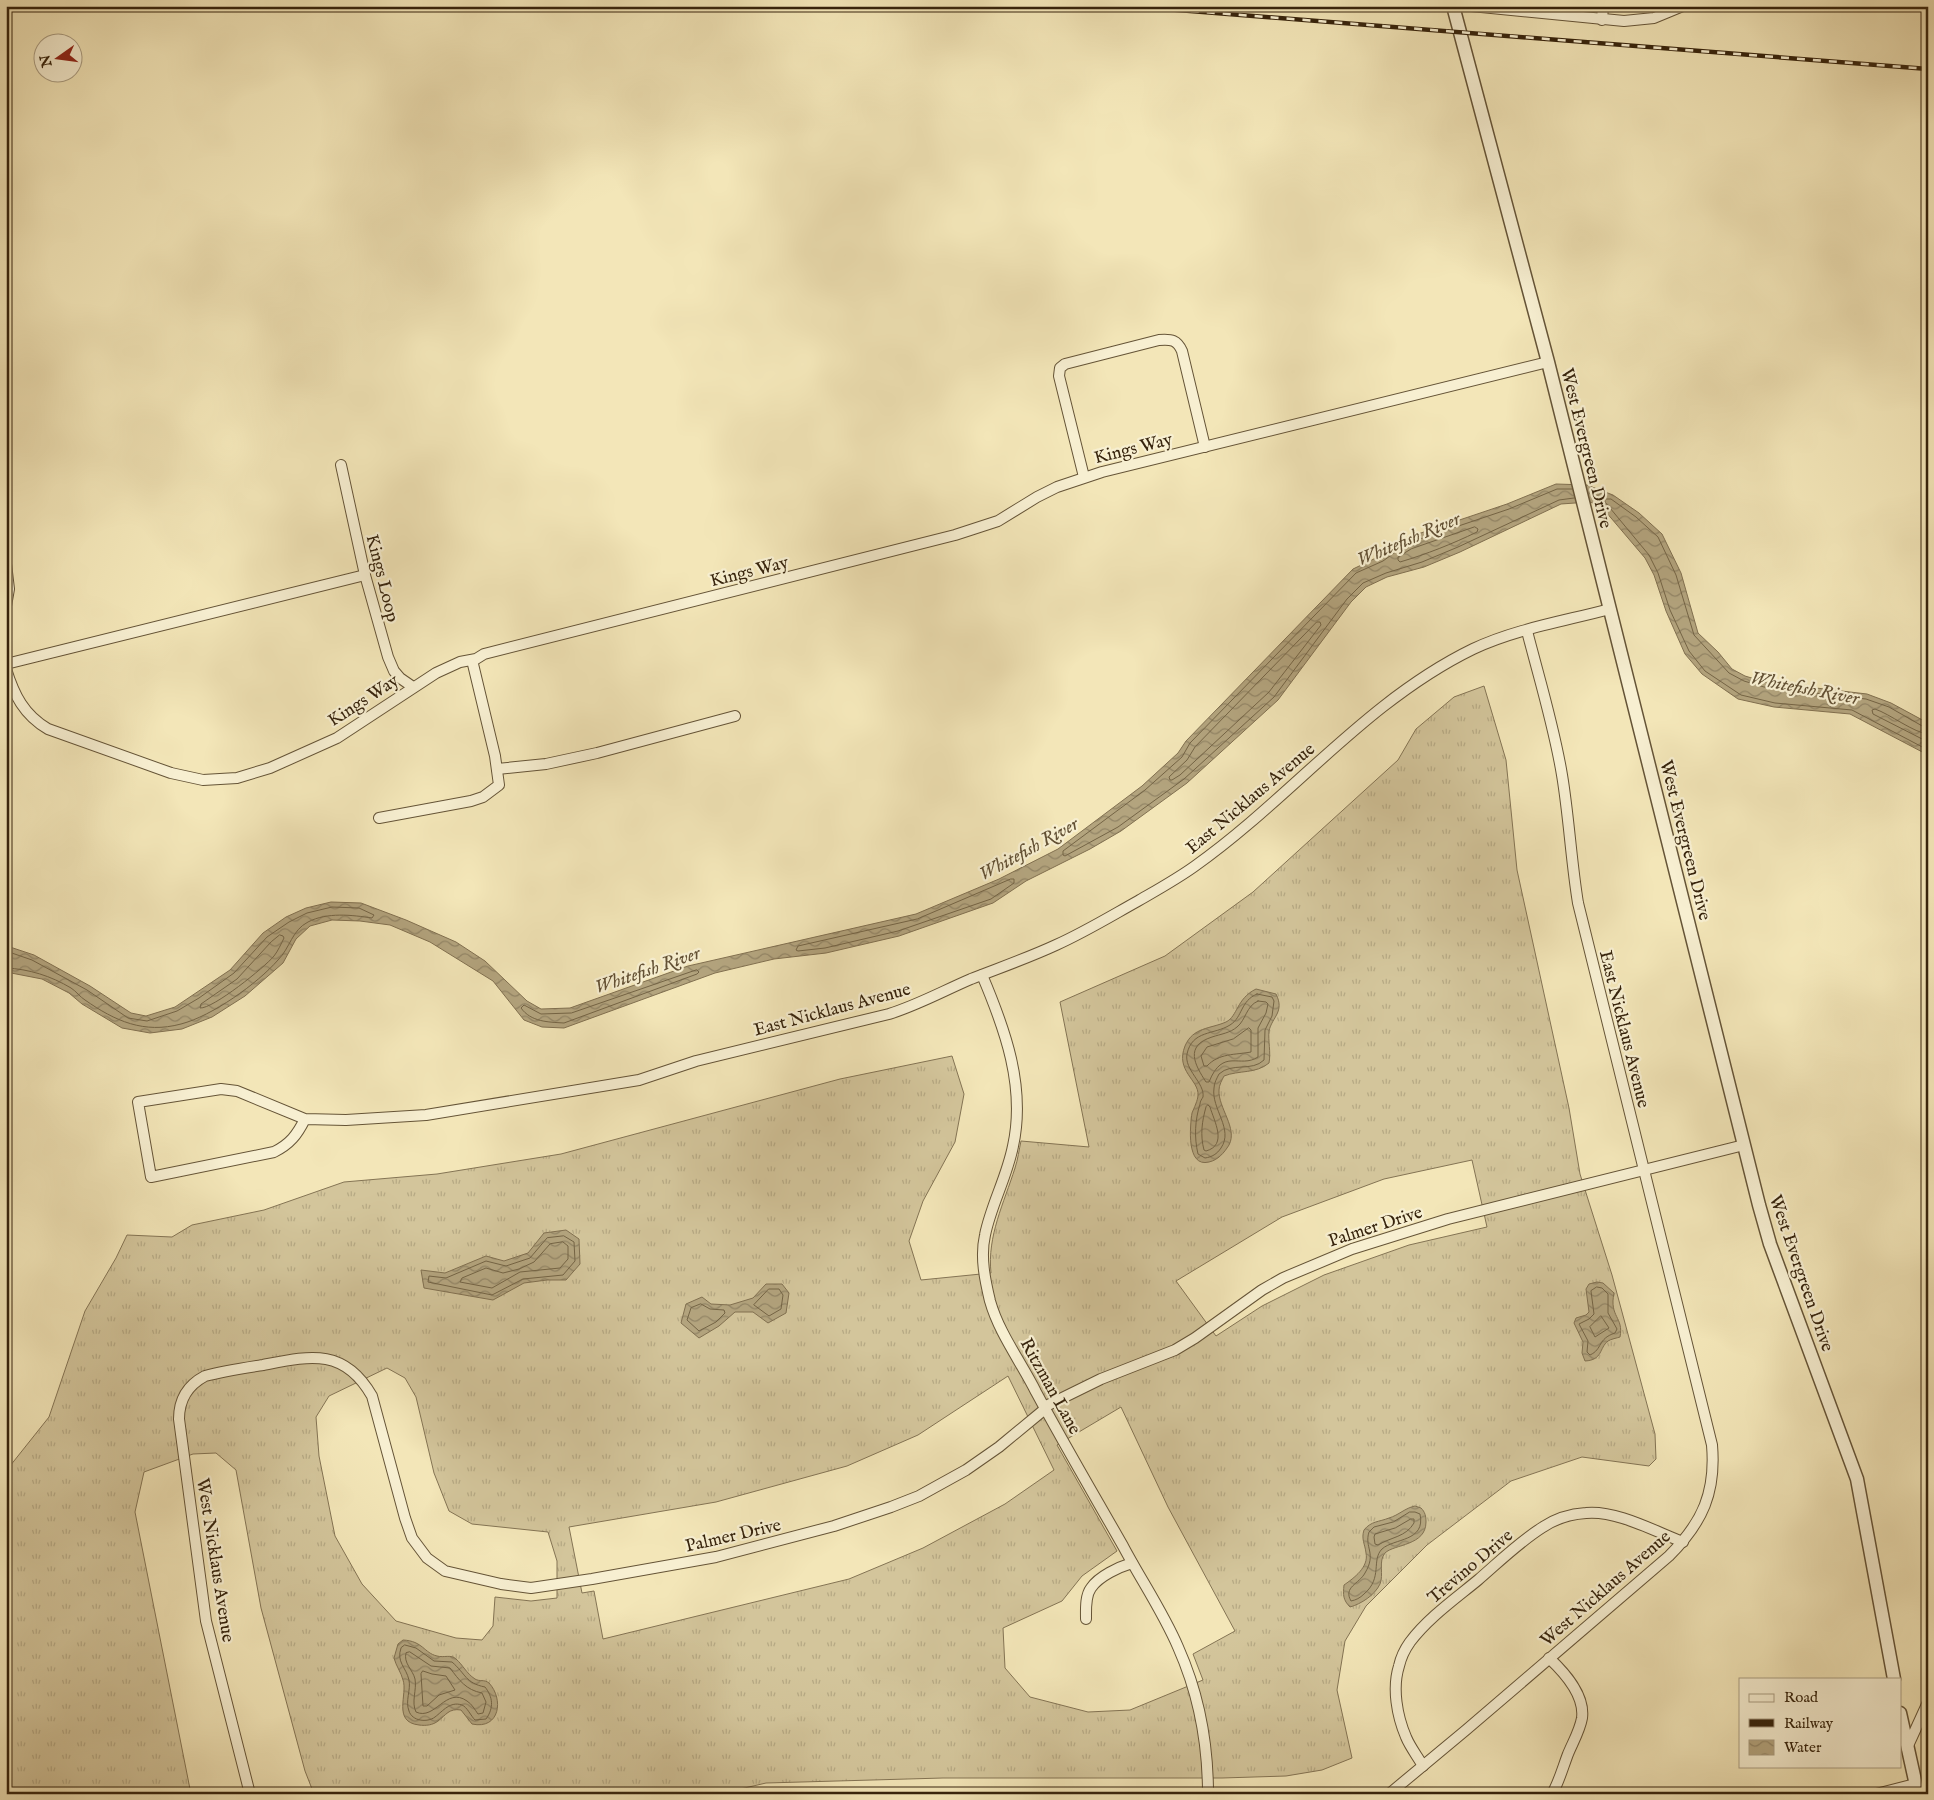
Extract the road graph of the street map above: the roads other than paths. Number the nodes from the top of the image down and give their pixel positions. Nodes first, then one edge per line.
1 (1453, 6) edge
2 (1471, 6) edge
3 (1603, 6) edge
4 (1683, 6) edge
5 (1602, 20) junction
6 (1548, 362) junction
7 (1205, 447) junction
8 (341, 465) dead end
9 (1084, 477) junction
10 (6, 564) edge
11 (365, 575) junction
12 (6, 606) edge
13 (1610, 609) junction
14 (1527, 631) junction
15 (472, 660) junction
16 (6, 664) edge
17 (6, 669) edge
18 (413, 687) junction
19 (735, 716) dead end
20 (497, 769) junction
21 (379, 818) dead end
22 (982, 975) junction
23 (304, 1119) junction
24 (1744, 1145) junction
25 (1643, 1170) junction
26 (188, 1389) joint
27 (1045, 1408) junction
28 (1683, 1542) junction
29 (1132, 1564) junction
30 (1086, 1619) dead end
31 (1549, 1658) junction
32 (1894, 1678) edge
33 (1928, 1702) edge
34 (1902, 1723) edge
35 (1907, 1748) junction
36 (1424, 1766) junction
37 (1916, 1789) edge
38 (250, 1794) edge
39 (1208, 1794) edge
40 (1389, 1794) edge
41 (1552, 1794) edge
42 (1876, 1794) edge

1 - 6 street, West Evergreen Drive
2 - 5 street
3 - 5 street
4 - 5 street
6 - 7 street, Kings Way
6 - 13 street, West Evergreen Drive
7 - 9 street, Kings Way
7 - 9 street
8 - 11 street, Kings Loop
9 - 15 street, Kings Way
10 - 12 street
11 - 16 street
11 - 18 street, Kings Loop
13 - 14 street, East Nicklaus Avenue
13 - 24 street, West Evergreen Drive
14 - 22 street, East Nicklaus Avenue
14 - 25 street, East Nicklaus Avenue
15 - 18 street, Kings Way
15 - 20 street
17 - 18 street, Kings Way
19 - 20 street
20 - 21 street
22 - 23 street, East Nicklaus Avenue
22 - 27 street, Ritzman Lane
23 - 23 street, East Nicklaus Avenue
24 - 25 street, Palmer Drive
24 - 32 street, West Evergreen Drive
25 - 27 street, Palmer Drive
25 - 28 street, West Nicklaus Avenue
26 - 27 street, Palmer Drive
26 - 38 street, West Nicklaus Avenue
27 - 29 street, Ritzman Lane
28 - 31 street, West Nicklaus Avenue
28 - 36 street, Trevino Drive
29 - 30 street
29 - 39 street, Ritzman Lane
31 - 36 street, West Nicklaus Avenue
31 - 41 street
33 - 35 street
34 - 35 street
35 - 37 street
36 - 40 street, West Nicklaus Avenue
37 - 42 street

